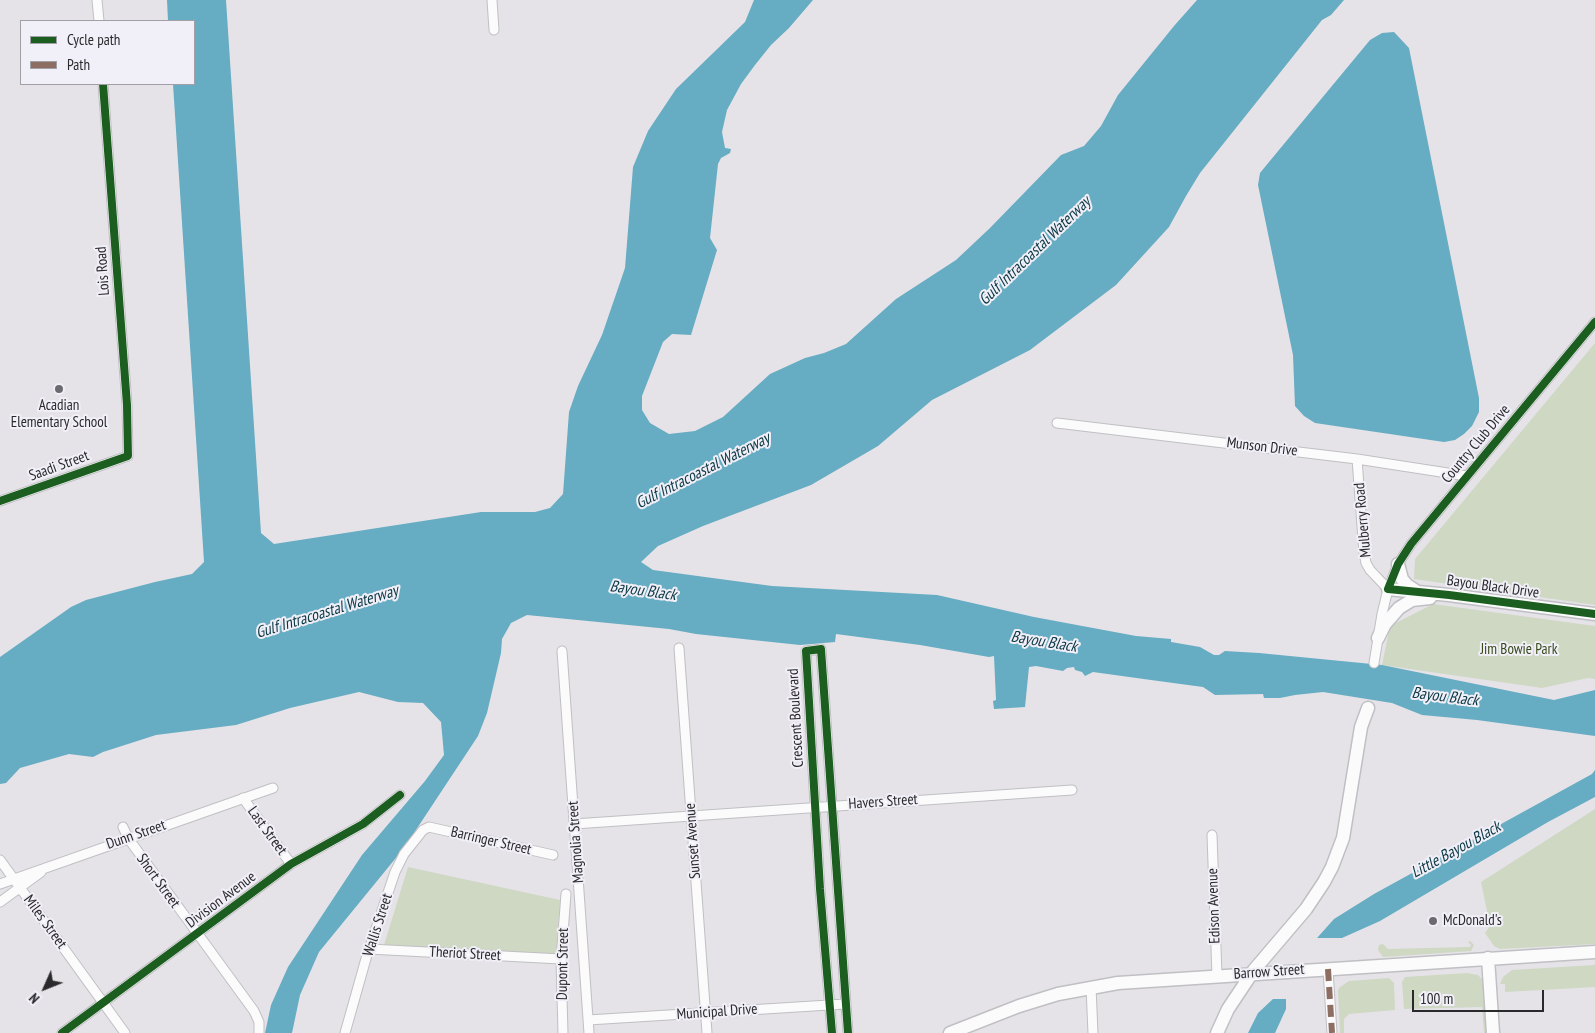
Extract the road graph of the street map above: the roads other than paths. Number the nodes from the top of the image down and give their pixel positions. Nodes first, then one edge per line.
1 (97, 0) edge
2 (492, 0) edge
3 (99, 20) edge
4 (494, 30) dead end
5 (103, 85) edge
6 (1595, 322) edge
7 (1057, 424) dead end
8 (128, 456) joint
9 (1357, 459) junction
10 (1467, 476) junction
11 (0, 501) edge
12 (1398, 564) junction
13 (1388, 589) junction
14 (1416, 591) junction
15 (1449, 595) junction
16 (1595, 614) edge
17 (1378, 638) junction
18 (679, 648) dead end
19 (562, 652) dead end
20 (1374, 663) dead end
21 (1368, 708) dead end
22 (272, 788) dead end
23 (1072, 790) dead end
24 (400, 795) dead end
25 (243, 798) junction
26 (832, 806) junction
27 (816, 807) junction
28 (691, 816) junction
29 (574, 824) junction
30 (123, 827) dead end
31 (429, 827) joint
32 (1212, 835) dead end
33 (128, 838) junction
34 (553, 855) dead end
35 (0, 860) edge
36 (291, 864) junction
37 (49, 866) junction
38 (14, 879) junction
39 (0, 884) edge
40 (20, 888) junction
41 (566, 894) dead end
42 (0, 902) edge
43 (198, 934) junction
44 (369, 949) junction
45 (1595, 952) edge
46 (1488, 958) junction
47 (561, 959) junction
48 (1328, 969) junction
49 (1252, 974) junction
50 (1217, 976) junction
51 (1091, 987) junction
52 (103, 1003) junction
53 (830, 1004) junction
54 (846, 1004) junction
55 (705, 1012) junction
56 (588, 1020) junction
57 (973, 1028) edge
58 (62, 1033) edge
59 (125, 1033) edge
60 (260, 1033) edge
61 (345, 1033) edge
62 (563, 1033) edge
63 (589, 1033) edge
64 (707, 1033) edge
65 (832, 1033) edge
66 (848, 1033) edge
67 (950, 1033) edge
68 (1093, 1033) edge
69 (1217, 1033) edge
70 (1332, 1033) edge
71 (1493, 1033) edge

1 - 3 street
2 - 4 street
5 - 8 street, Lois Road
6 - 10 street, Country Club Drive
7 - 9 street, Munson Drive
8 - 11 street, Saadi Street
9 - 10 street, Munson Drive
9 - 13 street, Mulberry Road
10 - 12 street, Country Club Drive
12 - 13 street, Country Club Drive
12 - 14 main road
13 - 14 main road, Bayou Black Drive
13 - 17 street
14 - 15 main road, Bayou Black Drive
15 - 16 main road, Bayou Black Drive
15 - 17 main road
17 - 20 street
18 - 28 street, Sunset Avenue
19 - 29 street, Magnolia Street
21 - 49 main road
22 - 25 street, Dunn Street
23 - 26 street, Havers Street
24 - 36 street, Division Avenue
25 - 33 street, Dunn Street
25 - 36 street, Last Street
26 - 27 street, Havers Street
26 - 27 street, Crescent Boulevard
26 - 54 street, Crescent Boulevard
27 - 28 street, Havers Street
27 - 53 street, Crescent Boulevard
28 - 29 street, Havers Street
28 - 55 street, Sunset Avenue
29 - 56 street, Magnolia Street
30 - 33 street, Short Street
31 - 34 street, Barringer Street
31 - 44 street, Wallis Street
32 - 50 street, Edison Avenue
33 - 37 street, Dunn Street
33 - 43 street, Short Street
35 - 38 street, Miles Street
36 - 43 street, Division Avenue
37 - 38 street, Dunn Street
37 - 40 street
38 - 39 street, Dunn Street
38 - 40 street, Miles Street
40 - 42 street
40 - 52 street, Miles Street
41 - 47 street, Dupont Street
43 - 52 street, Division Avenue
43 - 60 street, Short Street
44 - 47 street, Theriot Street
44 - 61 street, Wallis Street
45 - 46 main road, Barrow Street
46 - 48 main road, Barrow Street
46 - 71 main road
47 - 62 street, Dupont Street
48 - 49 main road, Barrow Street
48 - 70 street
49 - 50 main road, Barrow Street
49 - 69 main road
50 - 51 main road, Barrow Street
51 - 57 main road, Barrow Street
51 - 68 street
52 - 58 street, Division Avenue
52 - 59 street, Miles Street
53 - 54 street, Municipal Drive
53 - 55 street, Municipal Drive
53 - 65 street, Crescent Boulevard
54 - 66 street, Crescent Boulevard
55 - 56 street, Municipal Drive
55 - 64 street, Sunset Avenue
56 - 63 street, Magnolia Street
57 - 67 main road, Barrow Street

